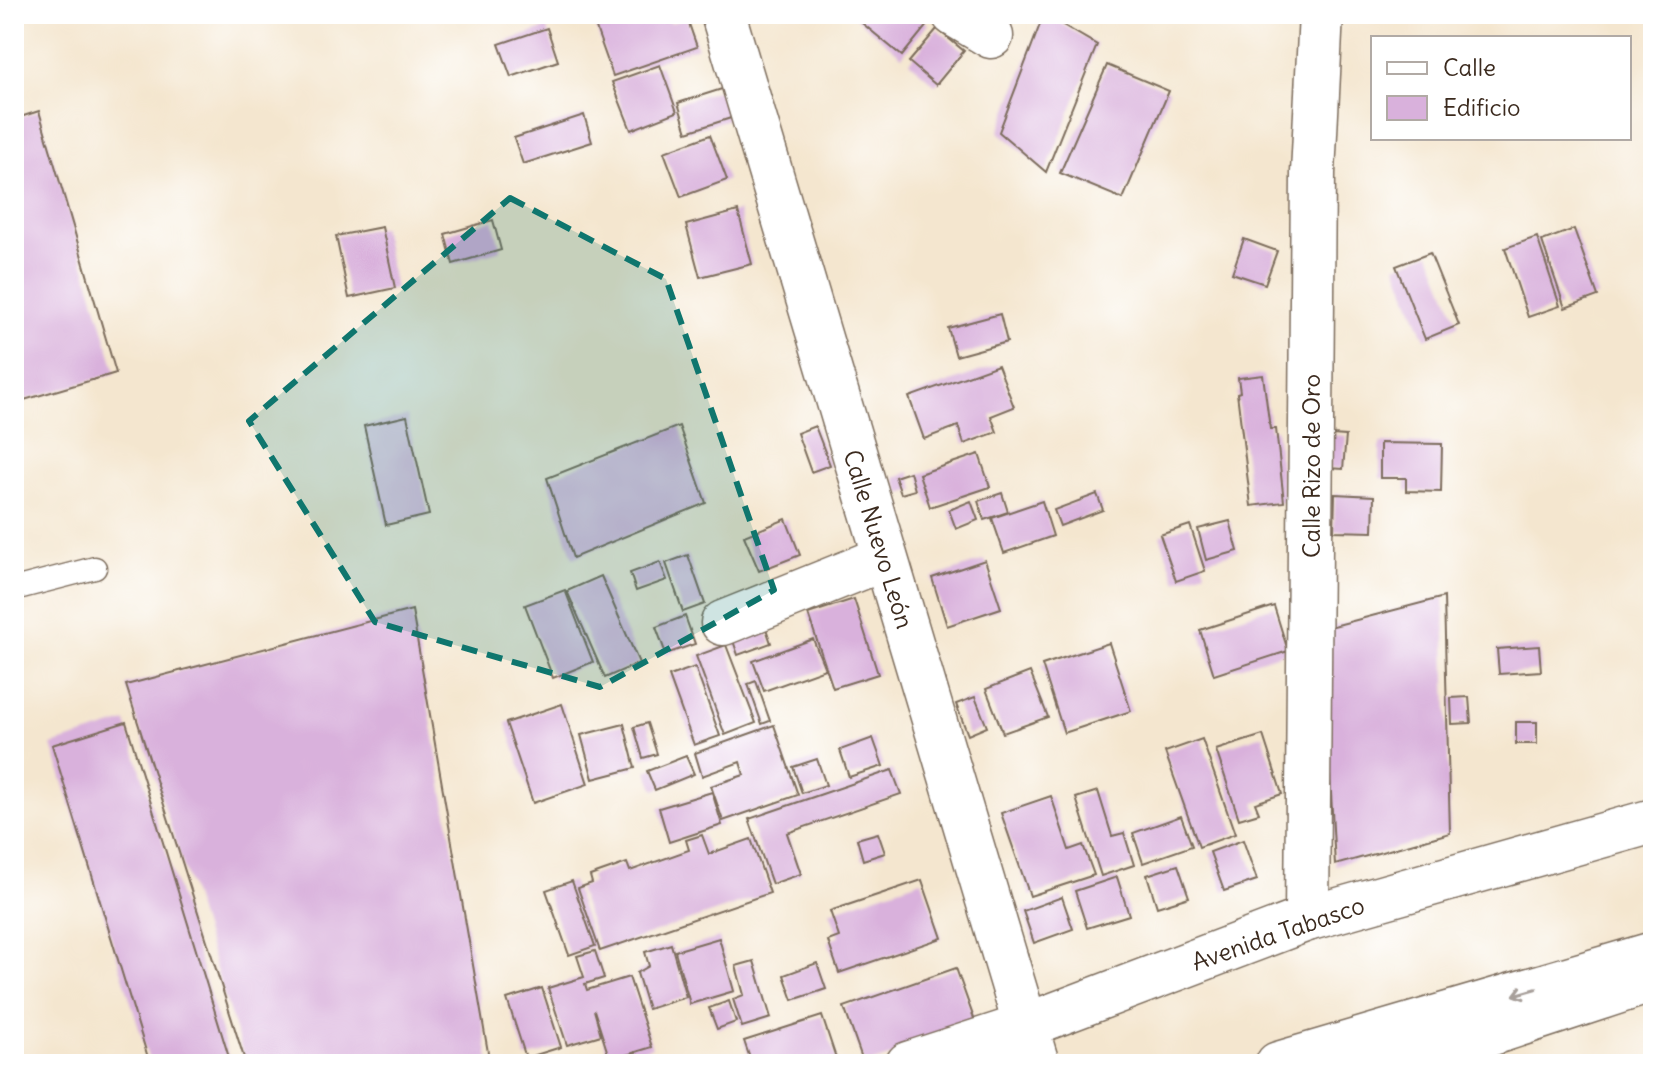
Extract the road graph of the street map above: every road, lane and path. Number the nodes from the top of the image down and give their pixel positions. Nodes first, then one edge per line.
1 (723, 14) edge
2 (954, 14) edge
3 (1321, 14) edge
4 (991, 36) dead end
5 (885, 558) junction
6 (95, 568) dead end
7 (14, 589) edge
8 (723, 623) dead end
9 (1653, 821) edge
10 (1307, 919) junction
11 (1653, 954) edge
12 (1653, 980) edge
13 (1031, 1045) edge
14 (908, 1064) edge
15 (1278, 1064) edge
16 (1398, 1064) edge

1 - 5 main road, Calle Nuevo León
2 - 4 main road
3 - 10 main road, Calle Rizo de Oro
5 - 8 main road
5 - 13 main road, Calle Nuevo León
6 - 7 lane
9 - 10 main road, Avenida Tabasco
10 - 13 main road, Avenida Tabasco
11 -> 15 main road
12 - 16 main road
13 - 14 main road, Avenida Tabasco

